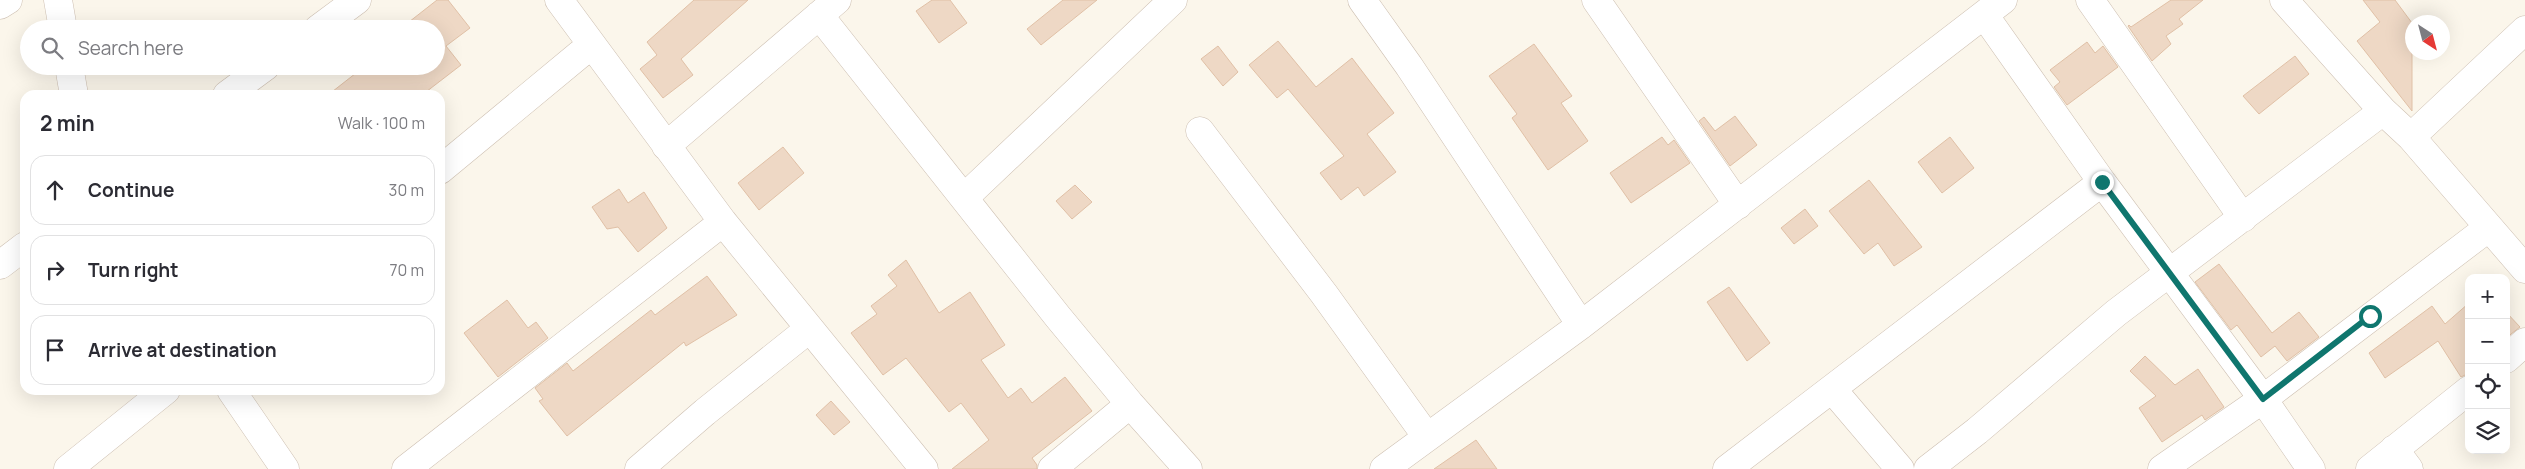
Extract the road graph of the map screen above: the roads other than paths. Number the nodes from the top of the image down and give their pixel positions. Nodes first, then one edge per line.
1 (8, 0) edge
2 (58, 0) edge
3 (357, 0) edge
4 (559, 0) edge
5 (1173, 0) edge
6 (1362, 0) edge
7 (1596, 0) edge
8 (2090, 0) edge
9 (2284, 0) edge
10 (1994, 5) edge
11 (0, 6) edge
12 (828, 8) edge
13 (61, 20) edge
14 (330, 20) edge
15 (2525, 30) edge
16 (591, 45) junction
17 (71, 75) edge
18 (254, 75) edge
19 (73, 90) edge
20 (234, 90) edge
21 (2384, 111) junction
22 (1200, 131) dead end
23 (2411, 137) junction
24 (666, 146) junction
25 (445, 166) edge
26 (2102, 182) junction
27 (965, 197) junction
28 (1738, 205) junction
29 (2243, 218) junction
30 (723, 222) junction
31 (2488, 228) junction
32 (20, 250) edge
33 (0, 265) edge
34 (2525, 269) edge
35 (2168, 273) junction
36 (1581, 325) junction
37 (809, 329) junction
38 (2525, 342) edge
39 (2510, 355) edge
40 (1832, 389) junction
41 (2465, 394) edge
42 (160, 395) edge
43 (234, 395) edge
44 (2263, 399) junction
45 (1130, 404) junction
46 (1427, 437) junction
47 (2402, 459) edge
48 (68, 469) edge
49 (285, 469) edge
50 (406, 469) edge
51 (639, 469) edge
52 (924, 469) edge
53 (1052, 469) edge
54 (1188, 469) edge
55 (1384, 469) edge
56 (1726, 469) edge
57 (1900, 469) edge
58 (1928, 469) edge
59 (2162, 469) edge
60 (2311, 469) edge
61 (2370, 469) edge

1 - 11 street
2 - 13 street
3 - 14 street
4 - 16 street
5 - 27 street
6 - 36 street
7 - 28 street
8 - 29 street
9 - 21 street
10 - 26 street
10 - 28 street
12 - 24 street
12 - 27 street
15 - 23 street
16 - 24 street
16 - 25 street
17 - 19 street
18 - 20 street
21 - 23 street
21 - 29 street
22 - 46 street
23 - 31 street
24 - 30 street
26 - 35 street
26 - 40 street
27 - 45 street
28 - 36 street
29 - 35 street
30 - 37 street
30 - 50 street
31 - 34 street
31 - 44 street
32 - 33 street
35 - 44 street
35 - 58 street
36 - 46 street
37 - 51 street
37 - 52 street
38 - 39 street
40 - 56 street
40 - 57 street
41 - 47 street
42 - 48 street
43 - 49 street
44 - 59 street
44 - 60 street
45 - 53 street
45 - 54 street
46 - 55 street
47 - 61 street

